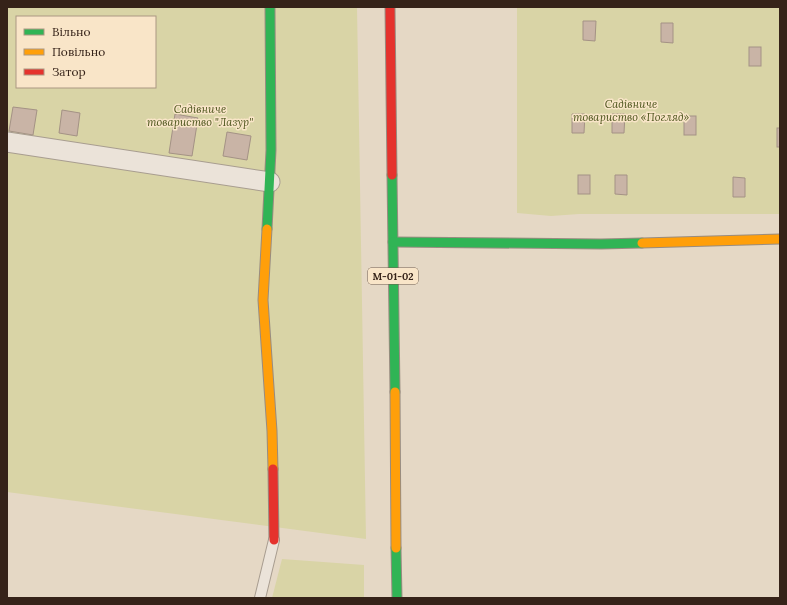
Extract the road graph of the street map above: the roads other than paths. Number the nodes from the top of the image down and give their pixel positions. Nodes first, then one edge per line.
1 (270, 7) edge
2 (390, 7) edge
3 (7, 142) edge
4 (270, 182) junction
5 (780, 239) edge
6 (393, 242) junction
7 (274, 540) joint
8 (260, 598) edge
9 (397, 598) edge

1 - 4 street
2 - 6 street, М-01-02
3 - 4 street
4 - 7 street
5 - 6 street
6 - 9 street, М-01-02
7 - 8 lane

